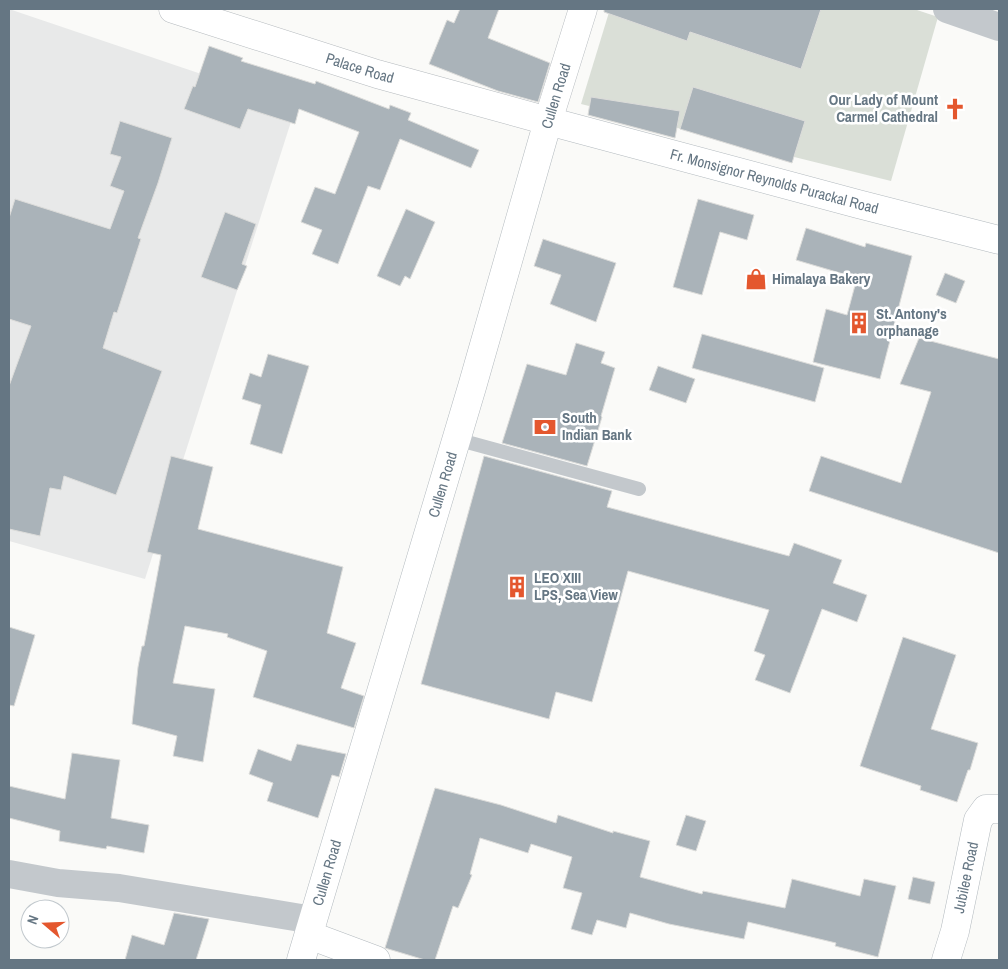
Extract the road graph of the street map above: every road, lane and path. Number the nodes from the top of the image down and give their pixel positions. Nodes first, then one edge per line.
1 (173, 9) edge
2 (583, 9) edge
3 (948, 9) edge
4 (999, 26) edge
5 (548, 121) junction
6 (999, 240) edge
7 (456, 439) junction
8 (639, 489) dead end
9 (999, 809) edge
10 (9, 874) edge
11 (308, 938) edge
12 (376, 960) edge
13 (946, 960) edge

1 - 5 main road, Palace Road
2 - 5 main road, Cullen Road
3 - 4 street
5 - 6 main road, Fr. Monsignor Reynolds Purackal Road
5 - 7 main road, Cullen Road
7 - 8 lane
7 - 11 main road, Cullen Road
9 - 13 main road, Jubilee Road
10 - 11 street
11 - 12 main road

